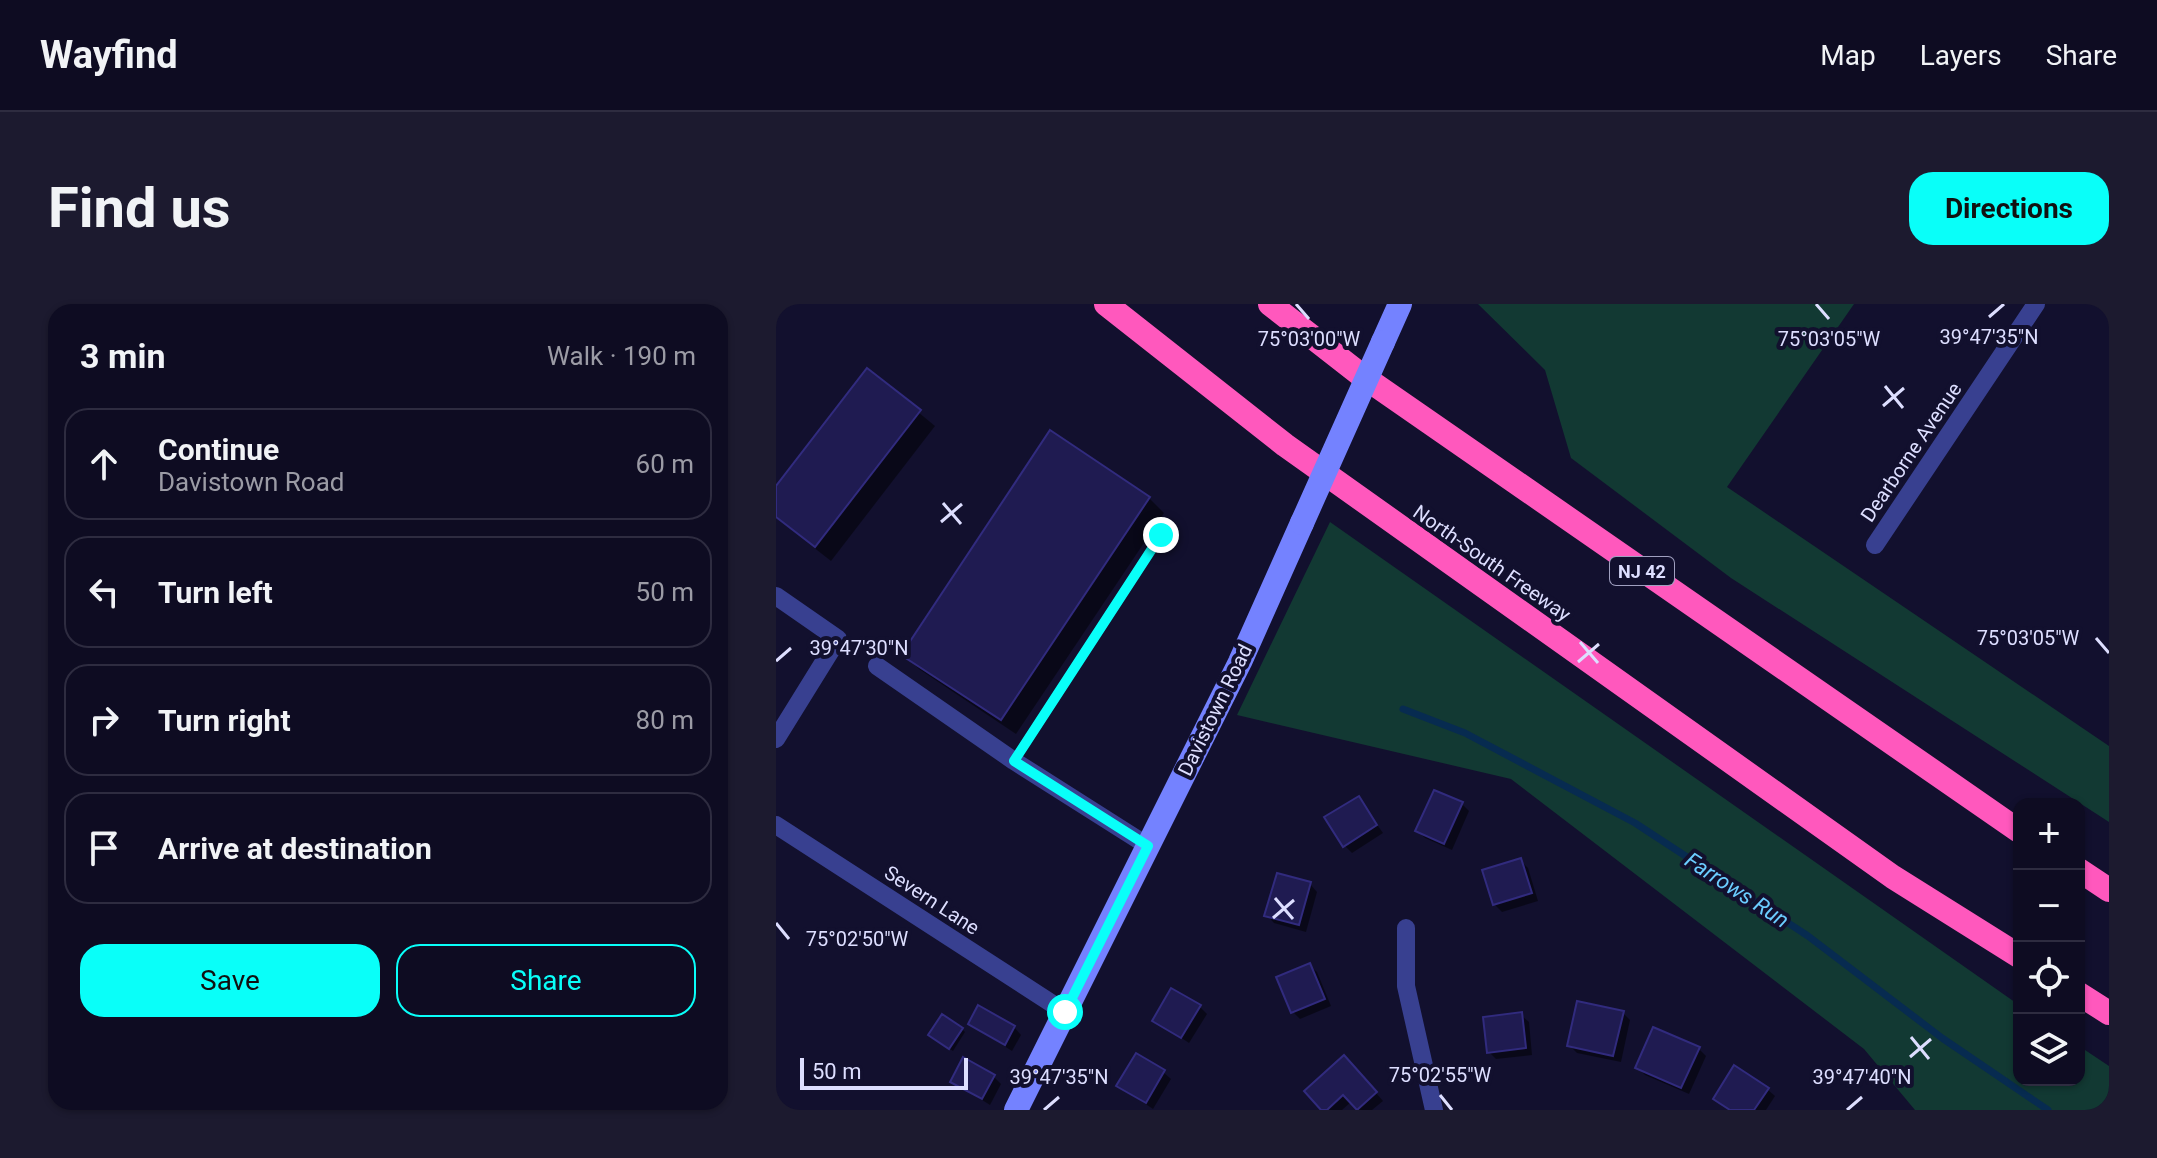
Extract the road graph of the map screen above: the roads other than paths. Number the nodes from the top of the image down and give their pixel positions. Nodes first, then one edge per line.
1 (1106, 304) edge
2 (1270, 304) edge
3 (1400, 304) edge
4 (2036, 304) edge
5 (1161, 535) dead end
6 (1875, 545) dead end
7 (776, 596) edge
8 (877, 666) dead end
9 (776, 739) edge
10 (1014, 761) junction
11 (776, 825) edge
12 (2013, 827) edge
13 (1148, 846) junction
14 (2085, 874) edge
15 (2109, 890) edge
16 (1406, 928) dead end
17 (2013, 952) edge
18 (2085, 998) edge
19 (1065, 1012) junction
20 (2109, 1013) edge
21 (1016, 1110) edge
22 (1434, 1110) edge

1 - 17 highway, North-South Freeway
2 - 12 highway, NJ 42
3 - 13 street, Davistown Road, bridge
4 - 6 street, Dearborne Avenue
5 - 10 lane
7 - 9 street
8 - 10 street
10 - 13 street
11 - 19 street, Severn Lane
13 - 19 street, Davistown Road
14 - 15 highway
16 - 22 street
18 - 20 highway
19 - 21 street, Davistown Road

